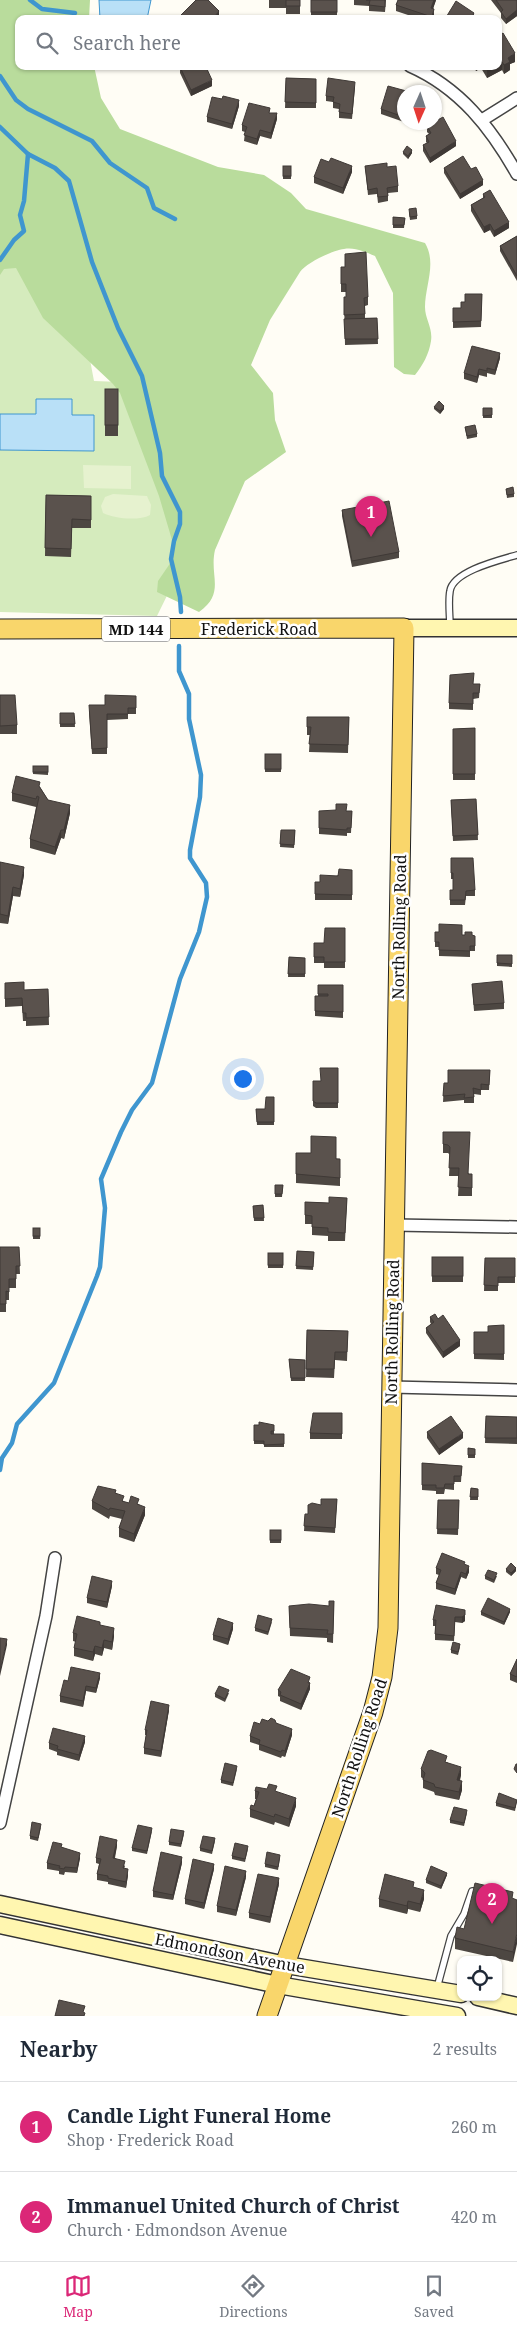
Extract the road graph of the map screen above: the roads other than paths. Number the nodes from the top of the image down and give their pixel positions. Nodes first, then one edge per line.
1 (417, 70) edge
2 (517, 98) edge
3 (482, 120) junction
4 (517, 174) edge
5 (517, 555) edge
6 (404, 628) junction
7 (450, 628) junction
8 (517, 628) edge
9 (0, 629) edge
10 (394, 1224) junction
11 (517, 1227) edge
12 (391, 1387) junction
13 (517, 1390) edge
14 (55, 1558) dead end
15 (0, 1823) edge
16 (485, 1891) edge
17 (0, 1904) edge
18 (0, 1925) edge
19 (286, 1965) junction
20 (278, 1985) junction
21 (437, 1989) junction
22 (457, 1993) edge
23 (495, 2001) edge
24 (517, 2006) edge
25 (267, 2016) edge
26 (457, 2016) edge

1 - 3 street
2 - 3 street
3 - 4 street
5 - 7 lane
6 - 7 main road, Frederick Road / MD 144
6 - 9 main road, Frederick Road / MD 144
6 - 10 main road, North Rolling Road
7 - 8 main road, Frederick Road / MD 144
10 - 11 street
10 - 12 main road, North Rolling Road
12 - 13 street
12 - 19 main road, North Rolling Road
14 - 15 street
16 - 21 lane
17 - 19 main road, Edmondson Avenue
18 - 20 main road, Edmondson Avenue
19 - 20 main road, North Rolling Road
19 - 21 main road, Edmondson Avenue
20 - 25 main road, North Rolling Road
20 - 26 main road, Edmondson Avenue
21 - 22 main road, Edmondson Avenue
23 - 24 main road

